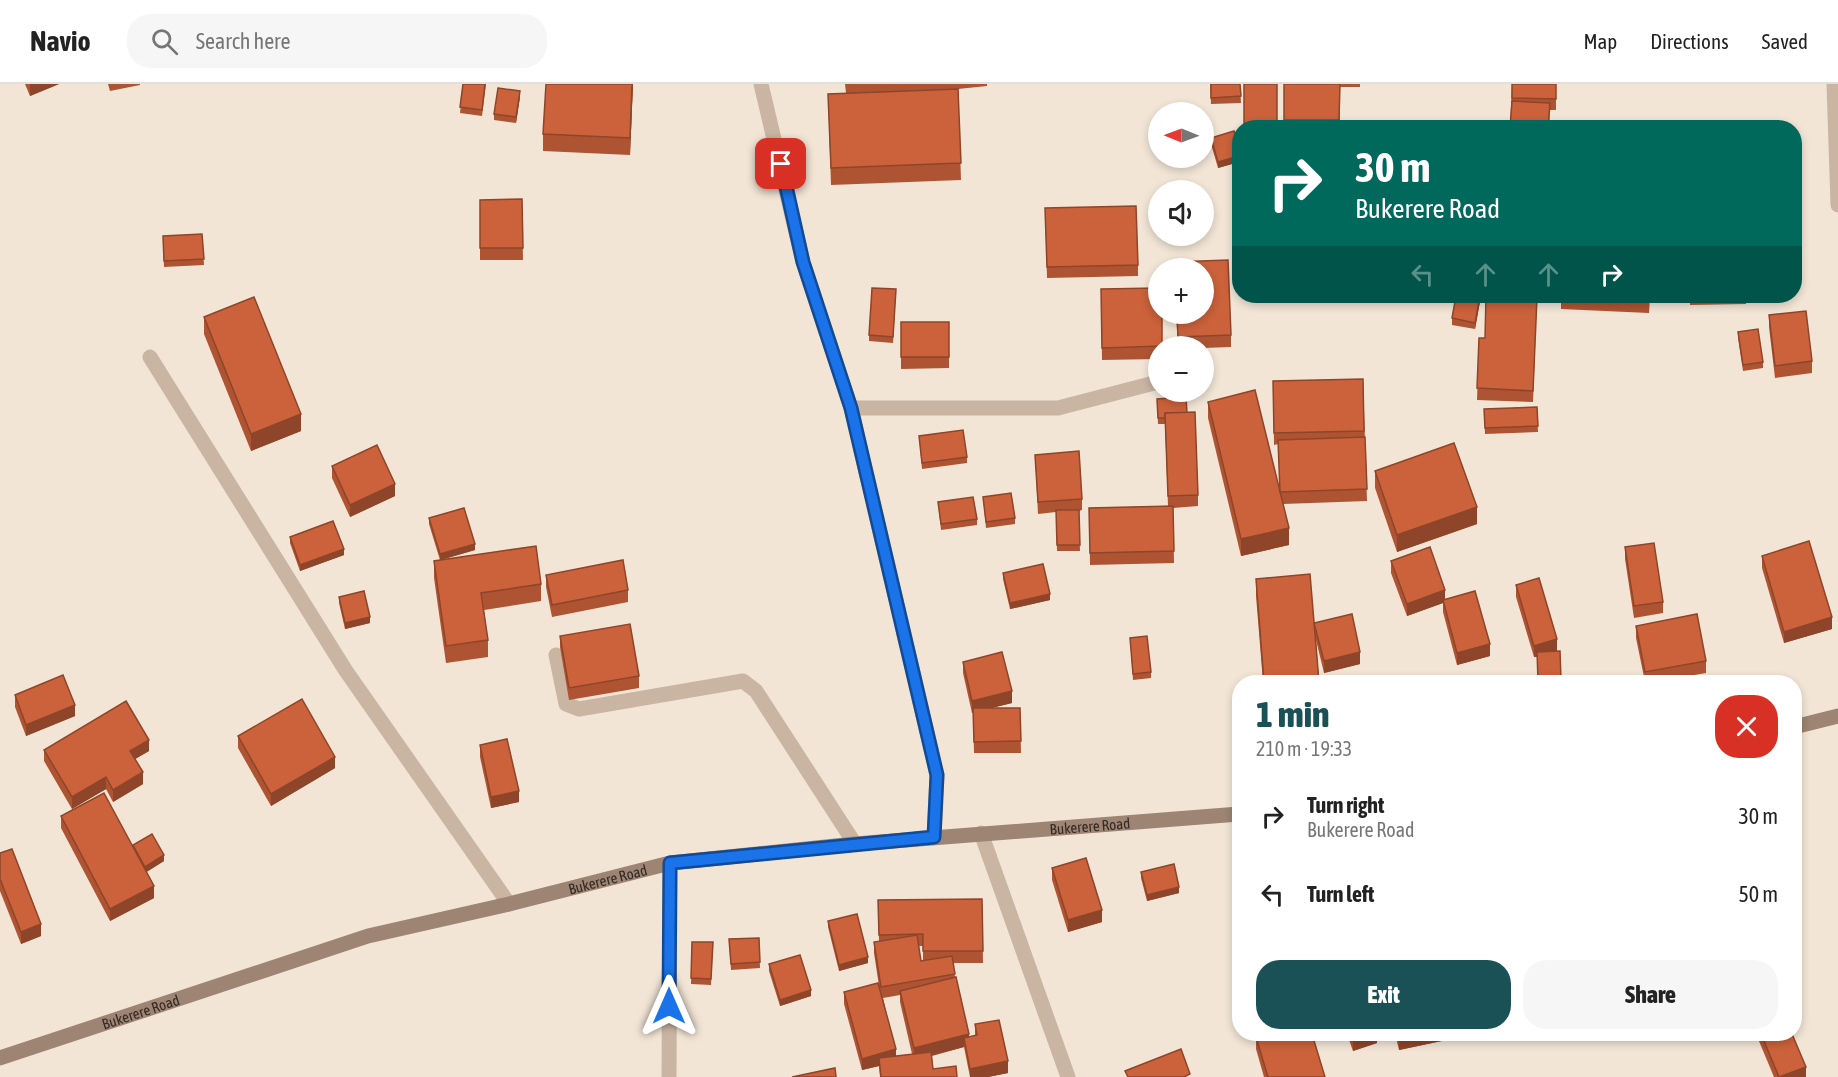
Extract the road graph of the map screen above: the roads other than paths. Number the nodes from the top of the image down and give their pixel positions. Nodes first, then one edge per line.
1 (761, 84) edge
2 (1834, 84) edge
3 (1838, 205) edge
4 (150, 357) dead end
5 (1148, 385) edge
6 (851, 408) junction
7 (556, 655) dead end
8 (1838, 716) edge
9 (1802, 725) edge
10 (1232, 815) edge
11 (981, 833) junction
12 (934, 837) junction
13 (855, 844) junction
14 (670, 863) junction
15 (509, 904) junction
16 (0, 1058) edge
17 (669, 1077) edge
18 (1068, 1077) edge

1 - 6 street
2 - 3 street
4 - 15 street
5 - 6 street
6 - 12 street
7 - 13 street
8 - 9 main road
10 - 11 main road, Bukerere Road
11 - 12 main road, Bukerere Road
11 - 18 street
12 - 13 main road, Bukerere Road
13 - 14 main road, Bukerere Road
14 - 15 main road, Bukerere Road
14 - 17 street
15 - 16 main road, Bukerere Road

